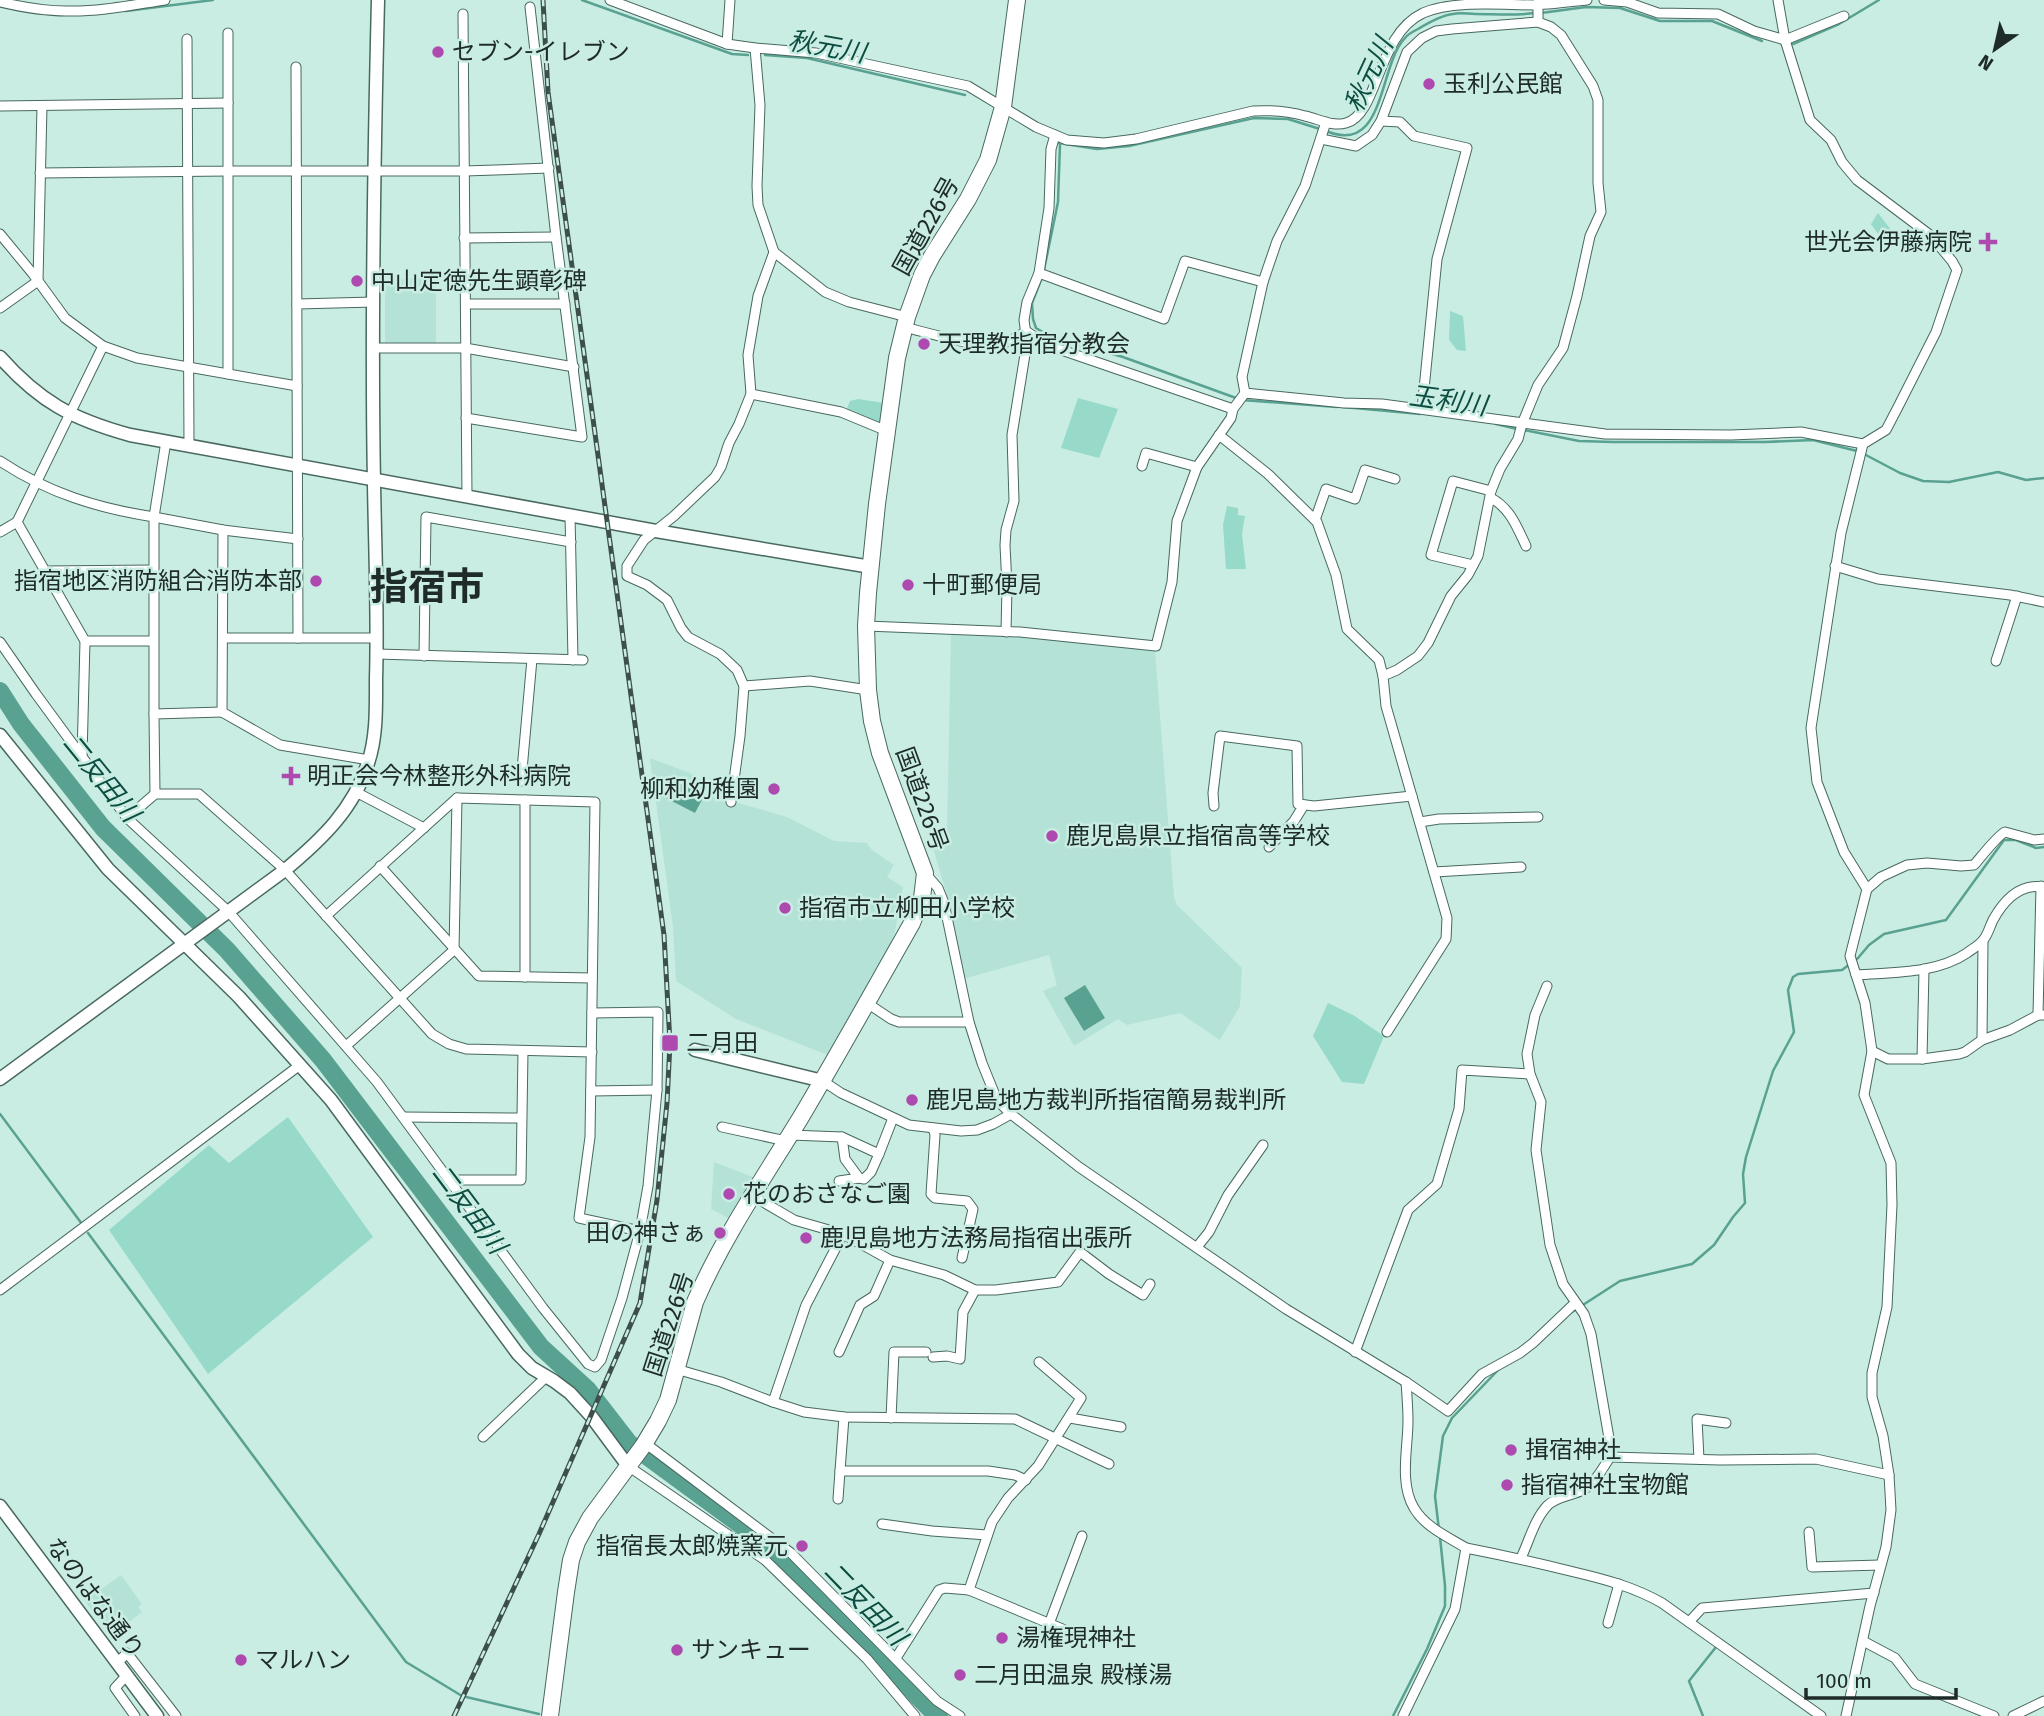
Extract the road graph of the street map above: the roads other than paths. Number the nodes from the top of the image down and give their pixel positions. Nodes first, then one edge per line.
1 (165, 0) edge
2 (378, 0) edge
3 (610, 0) edge
4 (730, 0) edge
5 (1017, 0) edge
6 (1587, 0) edge
7 (1604, 0) edge
8 (1778, 0) edge
9 (0, 2) edge
10 (530, 7) dead end
11 (1538, 11) edge
12 (463, 14) dead end
13 (1844, 16) dead end
14 (228, 33) dead end
15 (187, 39) dead end
16 (1785, 40) junction
17 (727, 44) junction
18 (755, 48) junction
19 (296, 67) dead end
20 (188, 102) junction
21 (228, 103) junction
22 (0, 106) edge
23 (42, 106) junction
24 (1003, 107) junction
25 (1381, 121) junction
26 (1324, 131) junction
27 (1055, 136) junction
28 (549, 168) junction
29 (228, 171) junction
30 (374, 171) junction
31 (465, 171) junction
32 (188, 172) junction
33 (297, 172) junction
34 (40, 173) junction
35 (0, 234) edge
36 (556, 237) junction
37 (464, 239) junction
38 (774, 252) junction
39 (1041, 274) junction
40 (38, 281) junction
41 (1263, 282) junction
42 (374, 302) junction
43 (298, 304) junction
44 (467, 304) junction
45 (565, 304) junction
46 (0, 308) edge
47 (906, 322) junction
48 (1026, 331) junction
49 (103, 346) junction
50 (374, 348) junction
51 (465, 348) junction
52 (0, 357) edge
53 (190, 367) junction
54 (574, 367) junction
55 (228, 374) junction
56 (298, 386) junction
57 (1245, 393) junction
58 (751, 394) junction
59 (1233, 409) junction
60 (1422, 409) junction
61 (70, 413) junction
62 (466, 418) junction
63 (1522, 424) junction
64 (887, 431) junction
65 (1219, 435) junction
66 (166, 441) junction
67 (1863, 444) junction
68 (189, 445) junction
69 (0, 461) edge
70 (297, 465) junction
71 (1142, 466) dead end
72 (1197, 467) junction
73 (374, 479) junction
74 (1395, 479) dead end
75 (36, 484) junction
76 (1491, 495) junction
77 (467, 496) junction
78 (570, 515) junction
79 (154, 517) junction
80 (1315, 520) junction
81 (17, 522) junction
82 (223, 530) junction
83 (656, 531) junction
84 (0, 532) edge
85 (298, 539) junction
86 (571, 542) junction
87 (1527, 546) dead end
88 (1474, 565) junction
89 (1835, 566) junction
90 (871, 567) junction
91 (153, 570) junction
92 (46, 571) junction
93 (2017, 596) junction
94 (2044, 602) edge
95 (866, 626) junction
96 (1006, 632) junction
97 (298, 638) junction
98 (377, 638) junction
99 (223, 639) junction
100 (85, 641) junction
101 (153, 641) junction
102 (0, 642) edge
103 (377, 654) junction
104 (424, 656) junction
105 (532, 659) junction
106 (1996, 661) dead end
107 (1383, 676) junction
108 (744, 685) junction
109 (868, 690) junction
110 (222, 712) junction
111 (154, 714) junction
112 (0, 735) edge
113 (82, 757) junction
114 (369, 760) junction
115 (521, 781) dead end
116 (356, 792) junction
117 (155, 794) junction
118 (1412, 796) junction
119 (457, 798) junction
120 (525, 800) junction
121 (731, 802) dead end
122 (1304, 805) junction
123 (1214, 806) dead end
124 (1538, 817) dead end
125 (127, 818) junction
126 (1420, 822) junction
127 (424, 828) junction
128 (2044, 839) edge
129 (1269, 847) dead end
130 (380, 866) junction
131 (1521, 867) dead end
132 (285, 870) junction
133 (1434, 872) junction
134 (925, 873) junction
135 (2043, 887) edge
136 (1867, 889) junction
137 (225, 914) junction
138 (327, 916) junction
139 (1983, 941) junction
140 (183, 943) junction
141 (454, 950) junction
142 (1924, 969) junction
143 (1856, 975) junction
144 (525, 976) junction
145 (593, 978) junction
146 (1547, 986) dead end
147 (400, 999) junction
148 (867, 1003) junction
149 (592, 1013) junction
150 (2041, 1015) edge
151 (969, 1022) junction
152 (1387, 1032) dead end
153 (1982, 1040) junction
154 (346, 1046) junction
155 (695, 1050) dead end
156 (523, 1051) junction
157 (1872, 1051) junction
158 (592, 1052) junction
159 (1922, 1059) junction
160 (300, 1065) junction
161 (1530, 1074) junction
162 (0, 1079) edge
163 (823, 1081) junction
164 (657, 1090) junction
165 (591, 1091) junction
166 (1011, 1114) junction
167 (403, 1117) junction
168 (521, 1118) junction
169 (893, 1118) junction
170 (722, 1127) dead end
171 (933, 1128) junction
172 (842, 1137) junction
173 (788, 1138) junction
174 (1262, 1145) dead end
175 (880, 1154) junction
176 (859, 1178) junction
177 (449, 1180) junction
178 (839, 1181) dead end
179 (753, 1196) junction
180 (640, 1231) junction
181 (842, 1234) junction
182 (1197, 1247) junction
183 (962, 1258) dead end
184 (890, 1260) junction
185 (1150, 1284) dead end
186 (0, 1290) edge
187 (975, 1290) junction
188 (1575, 1303) junction
189 (839, 1352) dead end
190 (1355, 1352) junction
191 (1039, 1362) dead end
192 (676, 1369) junction
193 (547, 1377) junction
194 (1406, 1382) junction
195 (773, 1402) junction
196 (844, 1417) junction
197 (891, 1418) junction
198 (1070, 1418) junction
199 (1726, 1423) dead end
200 (1121, 1427) dead end
201 (483, 1437) dead end
202 (1056, 1439) junction
203 (638, 1454) junction
204 (1611, 1457) junction
205 (1699, 1459) junction
206 (1109, 1464) dead end
207 (840, 1471) junction
208 (1889, 1475) junction
209 (1026, 1480) junction
210 (838, 1499) dead end
211 (0, 1506) edge
212 (882, 1524) dead end
213 (1809, 1532) dead end
214 (987, 1535) junction
215 (1082, 1536) dead end
216 (1466, 1548) junction
217 (1521, 1558) junction
218 (1880, 1565) junction
219 (1619, 1584) junction
220 (969, 1590) junction
221 (1874, 1593) junction
222 (1689, 1622) junction
223 (1608, 1623) dead end
224 (1049, 1624) junction
225 (1077, 1635) dead end
226 (1863, 1641) junction
227 (896, 1658) junction
228 (118, 1662) junction
229 (127, 1675) junction
230 (2044, 1701) edge
231 (135, 1716) edge
232 (156, 1716) edge
233 (176, 1716) edge
234 (550, 1716) edge
235 (915, 1716) edge
236 (960, 1716) edge
237 (1403, 1716) edge
238 (1821, 1716) edge
239 (1846, 1716) edge
240 (1994, 1716) edge
241 (2013, 1716) edge

1 - 9 street
2 - 30 street
3 - 17 street
4 - 17 street
5 - 24 highway, 国道226号
6 - 11 street
7 - 16 street
8 - 16 street
10 - 28 street
11 - 25 street
11 - 26 street
11 - 63 street
12 - 31 street
13 - 16 street
14 - 21 street
15 - 20 street
16 - 67 street
17 - 18 street
18 - 24 street
18 - 38 street
19 - 33 street
20 - 21 street
20 - 23 street
20 - 32 street
21 - 29 street
22 - 23 street
23 - 34 street
24 - 27 street
24 - 47 highway, 国道226号
25 - 26 street
25 - 60 street
26 - 27 street
26 - 41 street
27 - 39 street
28 - 31 street
28 - 36 street
29 - 32 street
29 - 33 street
29 - 55 street
30 - 31 street
30 - 33 street
30 - 42 street
31 - 37 street
32 - 34 street
32 - 53 street
33 - 43 street
34 - 40 street
35 - 40 street
36 - 37 street
36 - 45 street
37 - 44 street
38 - 47 street
38 - 58 street
39 - 41 street
39 - 48 street
40 - 46 street
40 - 49 street
41 - 57 street
42 - 43 street
42 - 50 street
43 - 56 street
44 - 45 street
44 - 51 street
45 - 54 street
47 - 48 street
47 - 64 highway, 国道226号
48 - 59 street
48 - 96 street
49 - 53 street
49 - 61 street
50 - 51 street
50 - 73 street
51 - 54 street
51 - 62 street
52 - 61 street
53 - 55 street
53 - 68 street
54 - 62 street
55 - 56 street
56 - 70 street
57 - 59 street
57 - 60 street
58 - 64 street
58 - 83 street
59 - 65 street
60 - 63 street
61 - 66 street
61 - 75 street
62 - 77 street
63 - 67 street
63 - 76 street
64 - 90 highway, 国道226号
65 - 72 street
65 - 80 street
66 - 68 street
66 - 79 street
67 - 89 street
68 - 70 street
69 - 75 street
70 - 73 street
70 - 85 street
71 - 72 street
72 - 96 street
73 - 77 street
73 - 98 street
74 - 80 street
75 - 79 street
75 - 81 street
76 - 87 street
76 - 88 street
76 - 88 street
77 - 78 street
78 - 83 street
78 - 86 street
79 - 82 street
79 - 91 street
80 - 107 street
81 - 84 street
81 - 92 street
82 - 85 street
82 - 99 street
83 - 90 street
83 - 108 street
85 - 97 street
86 - 104 street
86 - 105 street
88 - 107 street
89 - 93 street
89 - 136 street
90 - 95 highway, 国道226号
91 - 92 street
91 - 101 street
92 - 100 street
93 - 94 street
93 - 106 street
95 - 96 street
95 - 109 highway, 国道226号
97 - 98 street
97 - 99 street
98 - 103 street
99 - 110 street
100 - 101 street
100 - 113 street
101 - 111 street
102 - 113 street
103 - 104 street
103 - 114 street
104 - 105 street
105 - 115 street
107 - 118 street
108 - 109 street
108 - 121 street
109 - 134 highway, 国道226号
110 - 111 street
110 - 114 street
111 - 117 street
112 - 140 street
113 - 125 street
114 - 116 street
116 - 127 street
116 - 132 street
117 - 125 street
117 - 132 street
118 - 122 street
118 - 126 street
119 - 120 street
119 - 127 street
119 - 141 street
120 - 144 street
120 - 145 street
122 - 123 street
122 - 129 street
124 - 126 street
125 - 137 street
126 - 133 street
127 - 130 street
128 - 136 street
130 - 138 street
130 - 141 street
131 - 133 street
132 - 137 street
132 - 138 street
133 - 152 street
134 - 148 highway, 国道226号
134 - 151 street
135 - 139 street
135 - 150 street
136 - 143 street
137 - 140 street
137 - 154 street
138 - 147 street
139 - 142 street
139 - 153 street
140 - 160 street
140 - 162 street
141 - 144 street
141 - 147 street
142 - 143 street
142 - 159 street
143 - 157 street
144 - 145 street
145 - 149 street
146 - 161 street
147 - 154 street
147 - 156 street
148 - 151 street
148 - 163 highway, 国道226号
149 - 158 street
149 - 164 street
150 - 153 street
151 - 166 street
153 - 159 street
154 - 167 street
155 - 163 street
156 - 158 street
156 - 168 street
157 - 159 street
157 - 208 street
158 - 165 street
160 - 186 street
160 - 193 street
161 - 188 street
161 - 190 street
163 - 169 street
163 - 173 highway, 国道226号
164 - 165 street
164 - 180 street
165 - 180 street
166 - 171 street
166 - 182 street
167 - 168 street
167 - 177 street
168 - 177 street
169 - 171 street
169 - 175 street
170 - 173 street
171 - 183 street
172 - 173 street
172 - 175 street
172 - 176 street
173 - 179 highway, 国道226号
174 - 182 street
175 - 176 street
176 - 178 street
177 - 180 street
179 - 181 street
179 - 192 highway, 国道226号
181 - 184 street
181 - 195 street
182 - 190 street
184 - 187 street
184 - 189 street
185 - 187 street
187 - 197 street
188 - 194 street
188 - 204 street
190 - 194 street
191 - 198 street
192 - 195 street
192 - 203 highway, 国道226号
193 - 201 street
193 - 203 street
194 - 216 street
195 - 196 street
196 - 197 street
196 - 207 street
197 - 202 street
198 - 200 street
198 - 202 street
199 - 205 street
202 - 206 street
202 - 209 street
203 - 227 street
203 - 234 highway, 国道226号
203 - 235 street
204 - 205 street
204 - 217 street
205 - 208 street
207 - 209 street
207 - 210 street
208 - 218 street
209 - 214 street
211 - 228 street, なのはな通り
212 - 214 street
213 - 218 street
214 - 220 street
215 - 224 street
216 - 217 street
216 - 237 street
217 - 219 street
218 - 221 street
219 - 222 street
219 - 223 street
220 - 224 street
220 - 227 street
221 - 222 street
221 - 226 street
222 - 238 street
224 - 225 street
226 - 239 street
226 - 240 street
227 - 236 street
228 - 229 street, なのはな通り
228 - 233 street
229 - 231 street
229 - 232 street, なのはな通り
230 - 241 street

